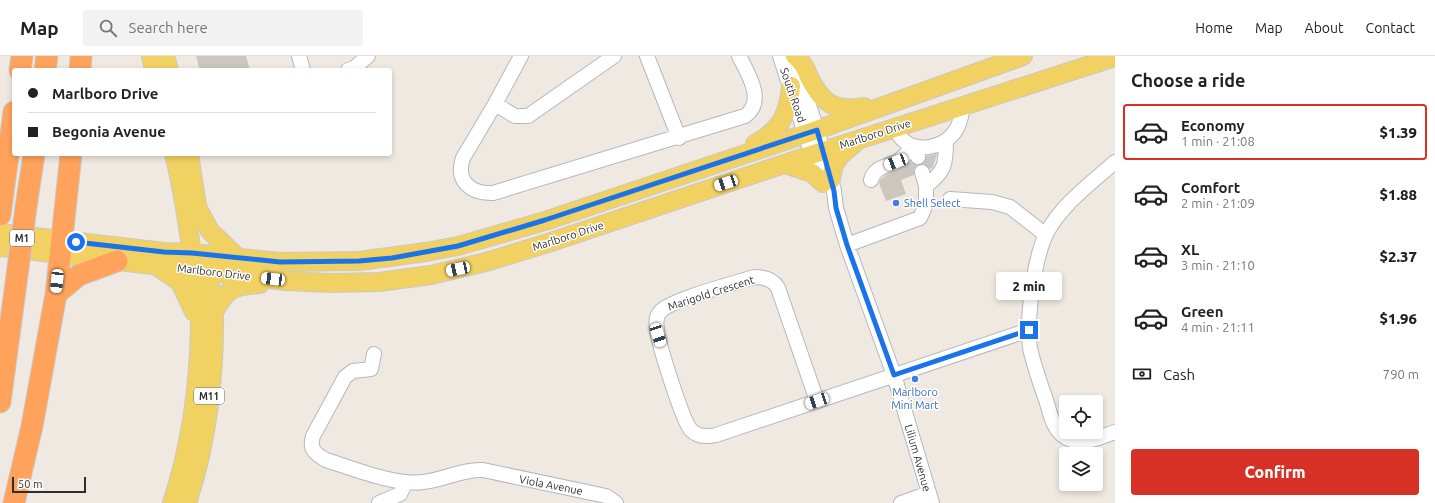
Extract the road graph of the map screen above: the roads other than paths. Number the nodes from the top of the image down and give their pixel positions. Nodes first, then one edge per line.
1 (22, 56) edge
2 (47, 56) edge
3 (81, 56) edge
4 (151, 56) edge
5 (165, 56) edge
6 (299, 56) edge
7 (368, 56) edge
8 (521, 56) edge
9 (614, 56) edge
10 (647, 56) edge
11 (740, 56) edge
12 (780, 56) edge
13 (792, 56) edge
14 (795, 56) edge
15 (1023, 56) edge
16 (1110, 58) edge
17 (999, 61) edge
18 (20, 68) edge
19 (45, 68) edge
20 (80, 68) edge
21 (154, 68) edge
22 (168, 68) edge
23 (302, 68) edge
24 (352, 68) edge
25 (791, 86) junction
26 (891, 103) junction
27 (495, 104) junction
28 (963, 106) junction
29 (12, 127) edge
30 (895, 128) junction
31 (812, 132) junction
32 (679, 138) junction
33 (861, 139) junction
34 (946, 141) junction
35 (916, 152) junction
36 (818, 153) junction
37 (34, 156) edge
38 (71, 156) edge
39 (175, 156) edge
40 (189, 156) edge
41 (734, 157) junction
42 (1115, 162) edge
43 (785, 164) junction
44 (922, 172) dead end
45 (872, 180) dead end
46 (827, 181) junction
47 (926, 186) junction
48 (950, 199) dead end
49 (1, 209) edge
50 (192, 211) junction
51 (0, 234) edge
52 (1046, 235) junction
53 (847, 245) junction
54 (0, 247) edge
55 (61, 248) junction
56 (238, 258) junction
57 (160, 259) junction
58 (117, 261) junction
59 (199, 262) junction
60 (286, 281) junction
61 (56, 294) junction
62 (214, 312) junction
63 (200, 326) junction
64 (1029, 330) junction
65 (374, 354) dead end
66 (894, 375) junction
67 (817, 401) junction
68 (0, 402) edge
69 (1115, 432) edge
70 (406, 482) junction
71 (930, 498) edge
72 (14, 503) edge
73 (172, 503) edge
74 (187, 503) edge
75 (380, 503) edge
76 (616, 503) edge
77 (901, 503) edge

1 - 18 highway
2 - 19 highway
3 - 20 highway
4 - 21 main road
5 - 22 main road
6 - 23 street
7 - 24 street
8 - 27 street
9 - 27 street
10 - 32 street
11 - 32 street
12 - 25 street, South Road
13 - 31 street, South Road
14 - 26 main road
15 - 17 main road, Marlboro Drive
16 - 28 main road, Marlboro Drive
17 - 26 main road, Marlboro Drive
25 - 31 street, South Road
25 - 41 main road
26 - 31 main road, Marlboro Drive
27 - 32 street
28 - 30 main road, Marlboro Drive
28 - 34 street
29 - 49 highway
30 - 33 main road, Marlboro Drive
30 - 35 street
31 - 36 street, Lilium Avenue
31 - 41 main road, Marlboro Drive
33 - 36 main road, Marlboro Drive
33 - 46 main road
34 - 35 street
34 - 47 street
35 - 45 street
36 - 43 main road, Marlboro Drive
36 - 46 street, Lilium Avenue
37 - 68 highway, M1, bridge
38 - 55 highway
39 - 50 main road, M11
40 - 50 main road, M11
41 - 56 main road, Marlboro Drive
42 - 52 street
43 - 46 main road
43 - 60 main road, Marlboro Drive
44 - 47 street
46 - 53 street, Lilium Avenue
47 - 53 street
48 - 52 street
50 - 56 main road
50 - 57 main road
50 - 59 main road, M11
51 - 55 main road, Marlboro Drive
52 - 64 street
53 - 66 street, Lilium Avenue
54 - 55 main road, Marlboro Drive
55 - 57 main road, Marlboro Drive
55 - 58 main road, Marlboro Drive
55 - 61 highway
56 - 59 main road, Marlboro Drive
57 - 58 main road, Marlboro Drive
57 - 59 main road, Marlboro Drive
57 - 63 main road
58 - 61 highway
59 - 60 main road, Marlboro Drive
59 - 62 main road, M11
59 - 63 main road, M11
60 - 62 main road
61 - 72 highway
62 - 74 main road, M11
63 - 73 main road, M11
64 - 66 street, Marigold Crescent
64 - 69 street
65 - 70 street, Viola Avenue
66 - 67 street, Marigold Crescent
66 - 71 street, Lilium Avenue
67 - 67 street, Marigold Crescent
70 - 75 street
70 - 76 street, Viola Avenue
71 - 77 street

